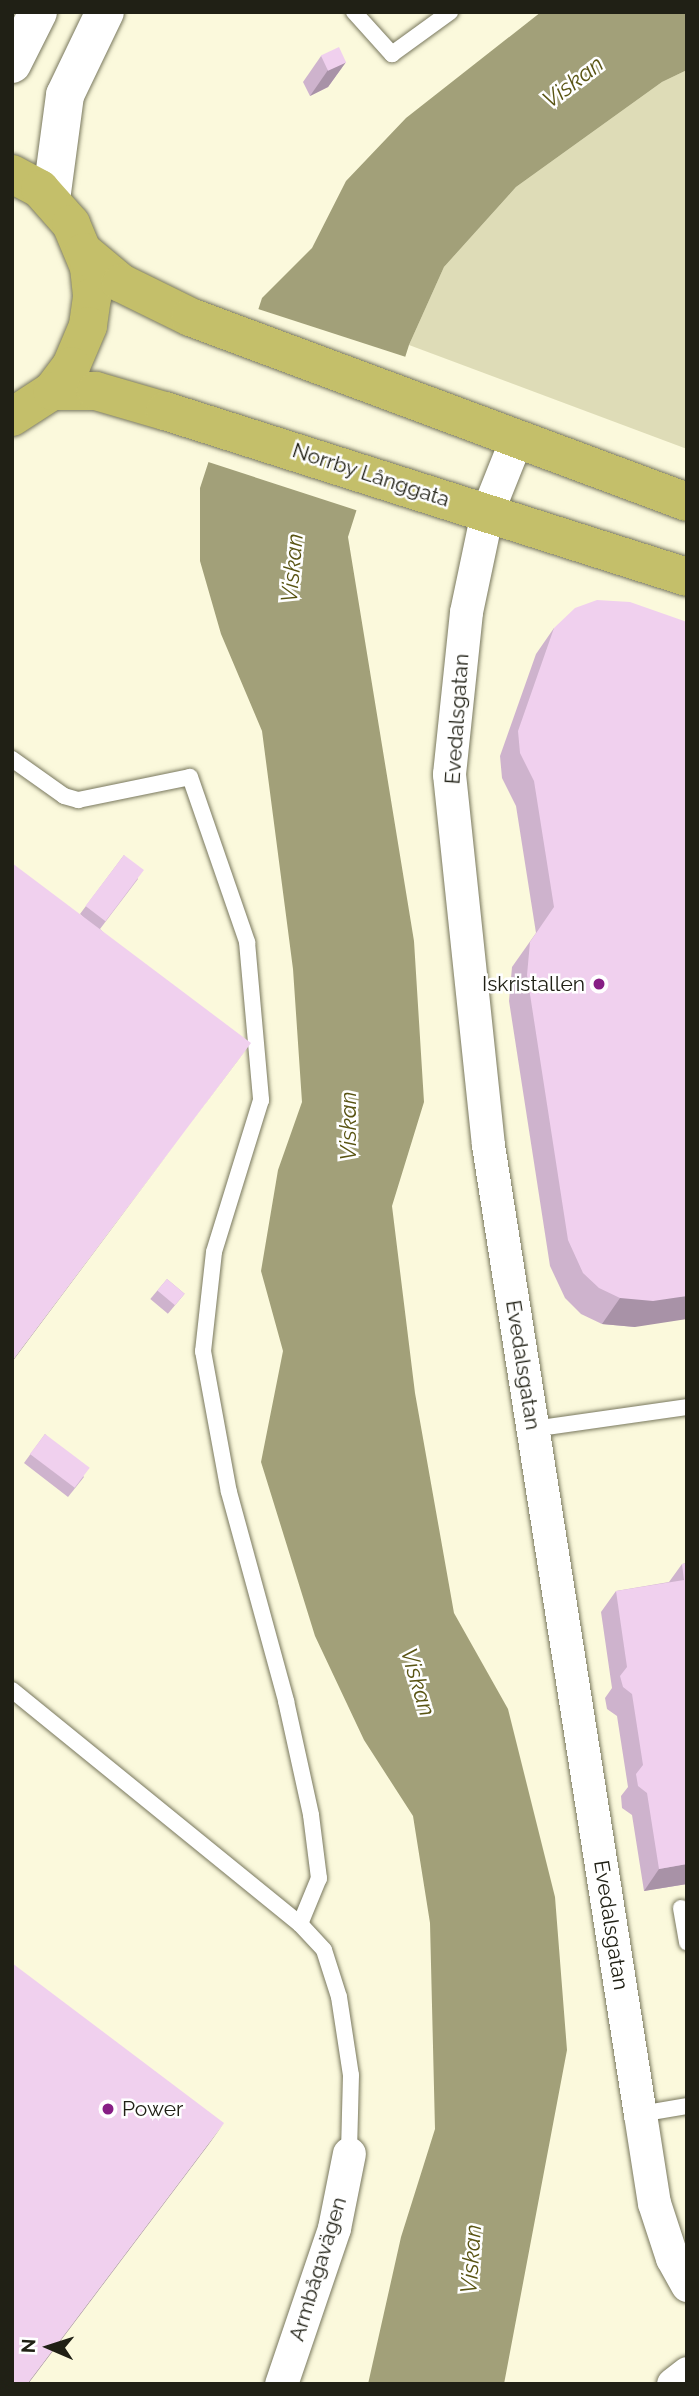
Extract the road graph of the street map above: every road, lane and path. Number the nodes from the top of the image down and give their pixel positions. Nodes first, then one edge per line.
1 (38, 12) edge
2 (105, 12) edge
3 (354, 12) edge
4 (450, 12) edge
5 (15, 53) edge
6 (12, 174) edge
7 (51, 200) junction
8 (84, 252) junction
9 (52, 391) junction
10 (13, 418) edge
11 (515, 442) junction
12 (687, 502) edge
13 (487, 512) junction
14 (687, 577) edge
15 (12, 759) edge
16 (687, 1407) edge
17 (533, 1429) junction
18 (12, 1690) edge
19 (681, 1908) dead end
20 (300, 1924) junction
21 (687, 1942) edge
22 (687, 2106) edge
23 (640, 2114) junction
24 (349, 2153) joint
25 (687, 2285) edge
26 (281, 2384) edge

1 - 5 street
2 - 7 street
3 - 4 lane
6 - 7 main road
7 - 8 main road
8 - 9 main road
8 - 11 main road
9 - 10 main road
9 - 13 main road, Norrby Långgata
11 - 12 main road
11 - 13 street, Evedalsgatan
13 - 14 main road, Norrby Långgata
13 - 17 street, Evedalsgatan
15 - 20 lane
16 - 17 lane
17 - 23 street, Evedalsgatan
18 - 20 lane
19 - 21 lane
20 - 24 lane
22 - 23 lane
23 - 25 street, Evedalsgatan
24 - 26 street, Armbågavägen

